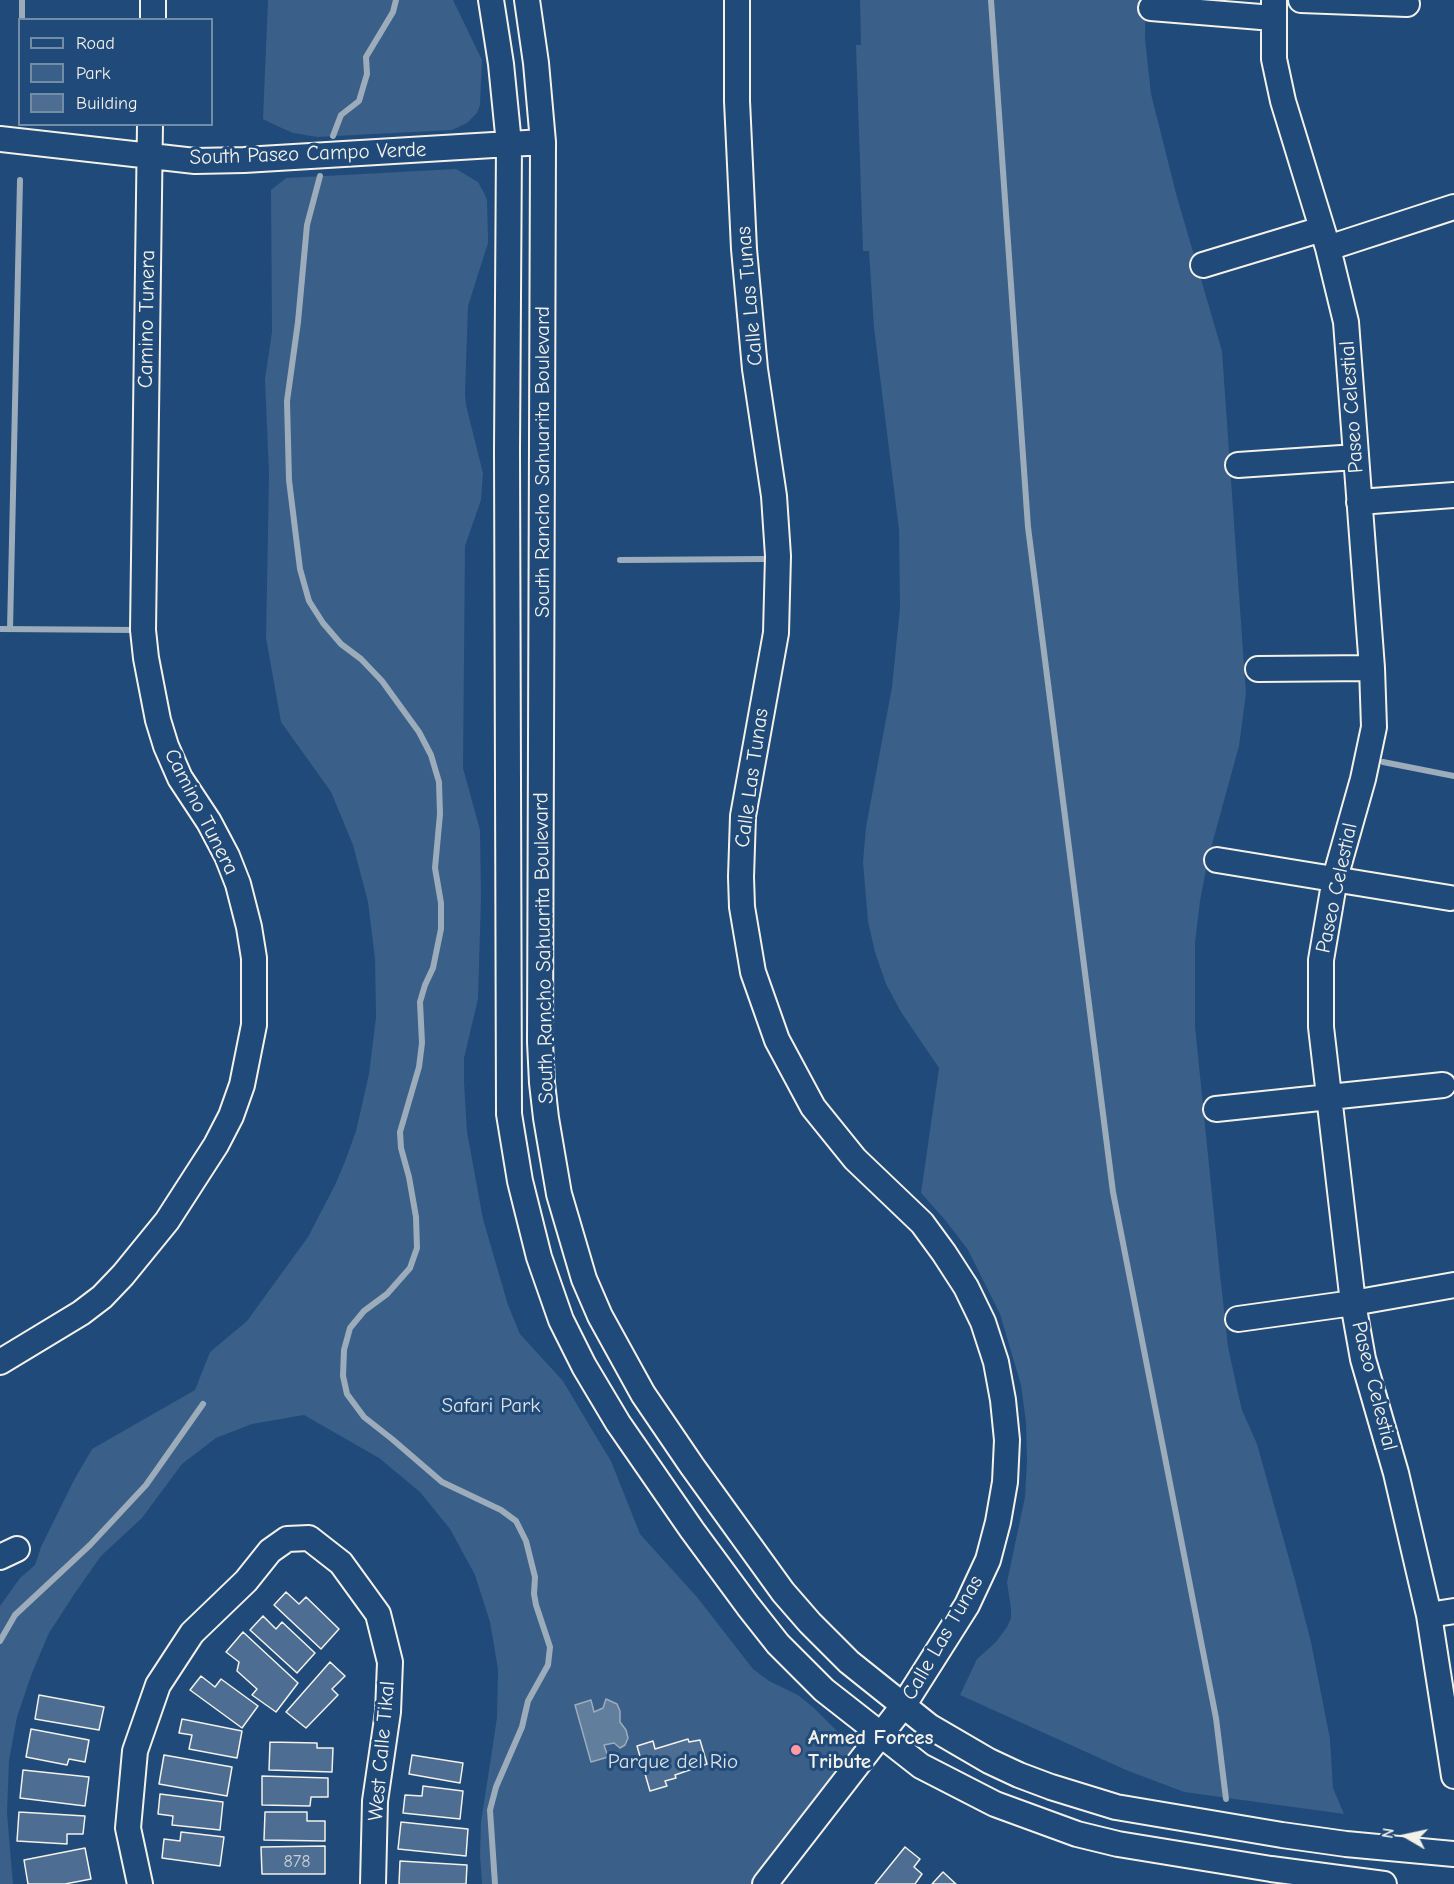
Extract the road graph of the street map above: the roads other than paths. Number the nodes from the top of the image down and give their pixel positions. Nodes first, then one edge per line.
1 (153, 0) edge
2 (491, 0) edge
3 (527, 0) edge
4 (737, 0) edge
5 (1301, 0) edge
6 (1407, 4) dead end
7 (1151, 8) dead end
8 (1273, 9) edge
9 (153, 18) edge
10 (150, 126) edge
11 (0, 139) edge
12 (543, 142) junction
13 (509, 144) junction
14 (150, 157) junction
15 (1454, 207) edge
16 (1325, 238) junction
17 (1203, 265) dead end
18 (1356, 457) junction
19 (1238, 465) dead end
20 (1454, 495) edge
21 (1359, 502) junction
22 (1372, 668) junction
23 (1258, 669) dead end
24 (1217, 860) dead end
25 (1335, 878) junction
26 (1450, 898) dead end
27 (1443, 1085) dead end
28 (1329, 1097) junction
29 (1216, 1109) dead end
30 (1454, 1285) edge
31 (1353, 1303) junction
32 (1238, 1319) dead end
33 (0, 1362) edge
34 (1454, 1611) edge
35 (1429, 1615) junction
36 (903, 1707) junction
37 (881, 1736) junction
38 (1454, 1776) edge
39 (1454, 1854) edge
40 (140, 1884) edge
41 (373, 1884) edge
42 (765, 1884) edge
43 (1384, 1884) edge

1 - 9 street
2 - 13 street, South Rancho Sahuarita Boulevard
3 - 12 street, South Rancho Sahuarita Boulevard
4 - 36 street, Calle Las Tunas
5 - 6 street
7 - 8 street
8 - 16 street, Paseo Celestial
10 - 14 street, Camino Tunera
11 - 14 street, South Paseo Campo Verde
12 - 13 street, South Paseo Campo Verde
12 - 36 street, South Rancho Sahuarita Boulevard
13 - 14 street, South Paseo Campo Verde
13 - 37 street, South Rancho Sahuarita Boulevard
14 - 33 street, Camino Tunera
15 - 16 street
16 - 17 street
16 - 18 street, Paseo Celestial
18 - 19 street
18 - 21 street, Paseo Celestial
20 - 21 street
21 - 22 street, Paseo Celestial
22 - 23 street
22 - 25 street, Paseo Celestial
24 - 25 street
25 - 26 street
25 - 28 street, Paseo Celestial
27 - 28 street
28 - 29 street
28 - 31 street, Paseo Celestial
30 - 31 street
31 - 32 street
31 - 35 street, Paseo Celestial
34 - 35 street
35 - 38 street, Paseo Celestial
36 - 37 street, Calle Las Tunas
36 - 39 street, South Rancho Sahuarita Boulevard
37 - 42 street, Calle Las Tunas
37 - 43 street, South Rancho Sahuarita Boulevard
40 - 41 street, West Calle Tikal

